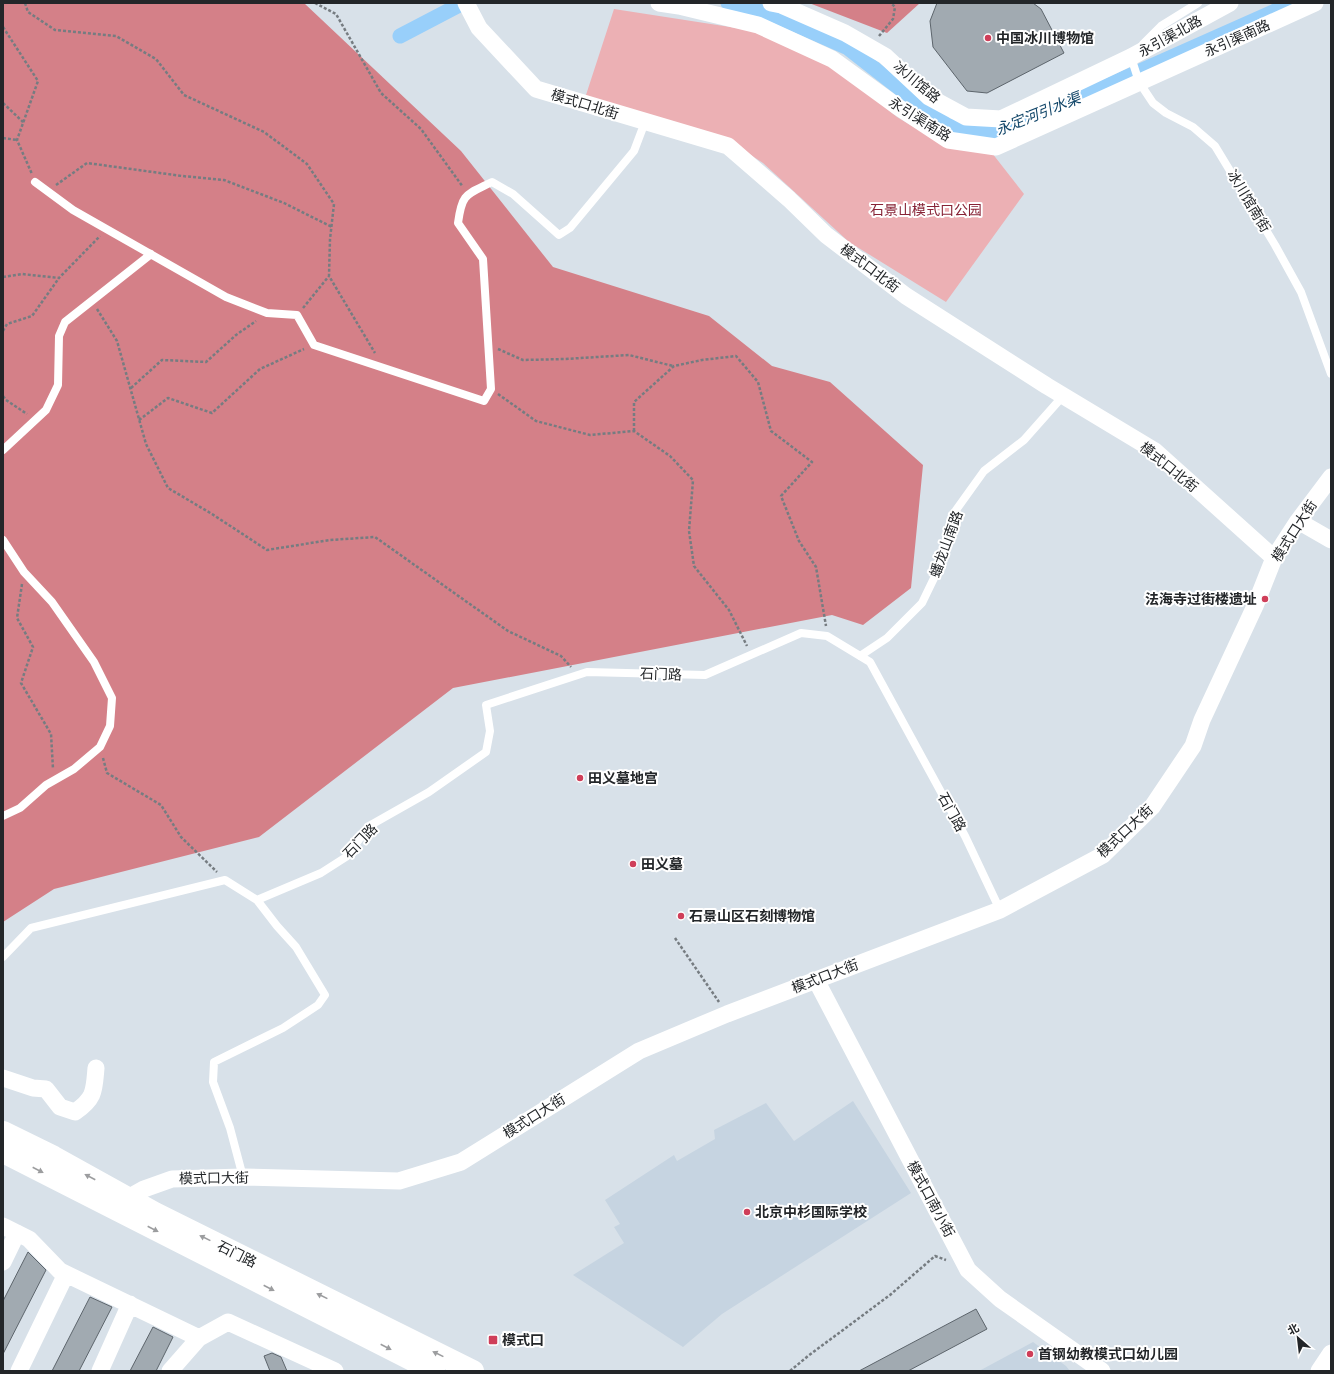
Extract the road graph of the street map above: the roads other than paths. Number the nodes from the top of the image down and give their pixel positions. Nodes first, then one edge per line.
1 (466, 3) edge
2 (659, 3) edge
3 (771, 3) edge
4 (1198, 3) edge
5 (1230, 3) edge
6 (1316, 3) edge
7 (1131, 57) junction
8 (1139, 82) junction
9 (645, 122) junction
10 (35, 182) road end
11 (151, 254) junction
12 (1331, 374) edge
13 (1063, 396) junction
14 (3, 450) edge
15 (1331, 477) edge
16 (1298, 521) junction
17 (3, 540) edge
18 (1331, 540) edge
19 (1274, 558) junction
20 (860, 656) junction
21 (3, 816) edge
22 (256, 900) junction
23 (1000, 910) junction
24 (3, 957) edge
25 (816, 980) junction
26 (96, 1068) dead end
27 (3, 1078) edge
28 (3, 1132) edge
29 (3, 1152) edge
30 (243, 1177) junction
31 (128, 1198) junction
32 (10, 1229) edge
33 (3, 1262) edge
34 (66, 1274) junction
35 (130, 1304) junction
36 (199, 1338) junction
37 (1331, 1353) edge
38 (19, 1371) edge
39 (100, 1371) edge
40 (170, 1371) edge
41 (335, 1371) edge
42 (434, 1371) edge
43 (473, 1371) edge
44 (1102, 1371) edge
45 (1319, 1371) edge

1 - 9 street, 模式口北街
2 - 8 street, 永引渠南路
3 - 7 street, 冰川馆路
4 - 7 lane
5 - 7 street, 永引渠北路
6 - 8 street, 永引渠南路
7 - 8 lane, 冰川馆南街
8 - 12 lane, 冰川馆南街
9 - 11 lane
9 - 13 street, 模式口北街
10 - 11 lane
11 - 14 lane
13 - 19 street, 模式口北街
13 - 20 lane, 蟠龙山南路
15 - 16 street, 模式口大街
16 - 18 street
16 - 19 street, 模式口大街
17 - 21 lane
19 - 23 street, 模式口大街
20 - 22 lane, 石门路
20 - 23 lane, 石门路
22 - 24 lane
22 - 30 lane
23 - 25 street, 模式口大街
25 - 30 street, 模式口大街
25 - 44 street, 模式口南小街
26 - 27 street
31 -> 28 highway, 石门路
29 -> 42 highway, 石门路
30 - 31 street, 模式口大街
43 -> 31 highway, 石门路
32 - 33 street
32 - 34 street
34 - 35 street
34 - 38 street
35 - 36 street
35 - 39 street
36 - 40 street
36 - 41 street
37 - 45 street

